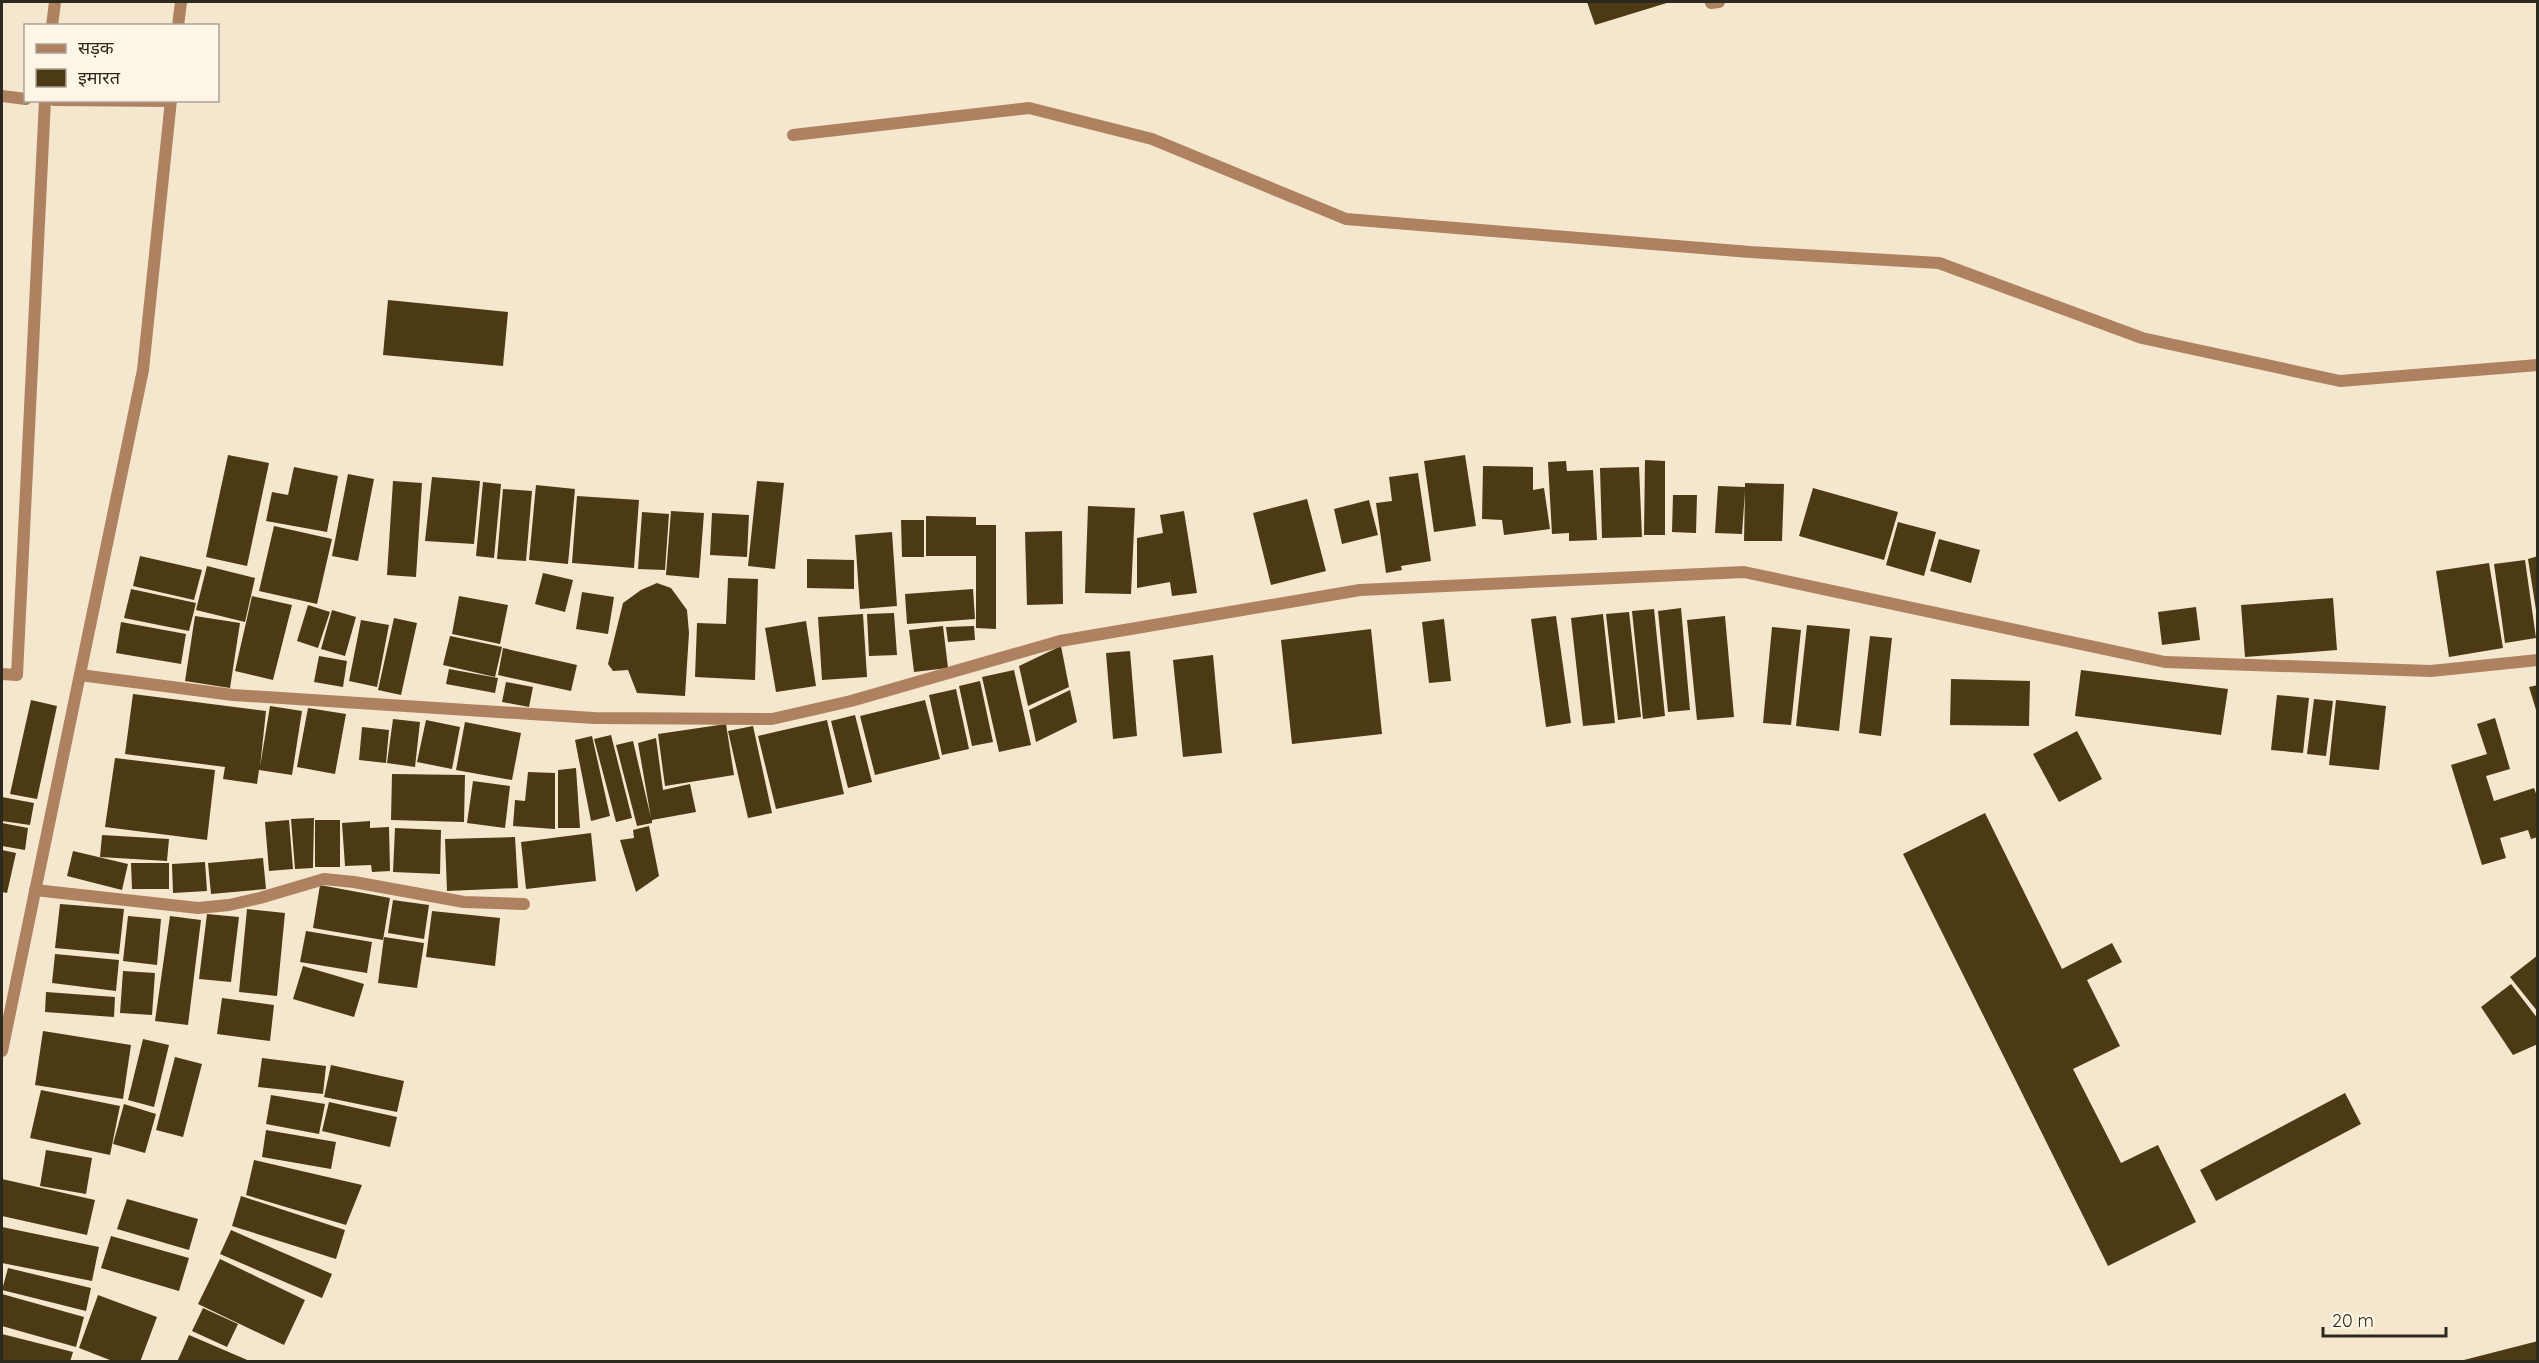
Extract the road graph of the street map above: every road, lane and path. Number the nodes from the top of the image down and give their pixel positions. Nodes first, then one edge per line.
1 (55, 2) edge
2 (181, 2) edge
3 (52, 24) edge
4 (178, 24) edge
5 (2, 96) edge
6 (24, 99) edge
7 (45, 102) edge
8 (171, 102) edge
9 (793, 135) dead end
10 (2538, 365) edge
11 (2538, 660) edge
12 (2, 674) edge
13 (80, 675) junction
14 (35, 890) junction
15 (524, 904) dead end
16 (2, 1051) edge

1 - 3 street
2 - 4 street
5 - 6 street
7 - 12 street
8 - 13 street
9 - 10 street
11 - 13 street
13 - 14 street
14 - 15 street
14 - 16 street

